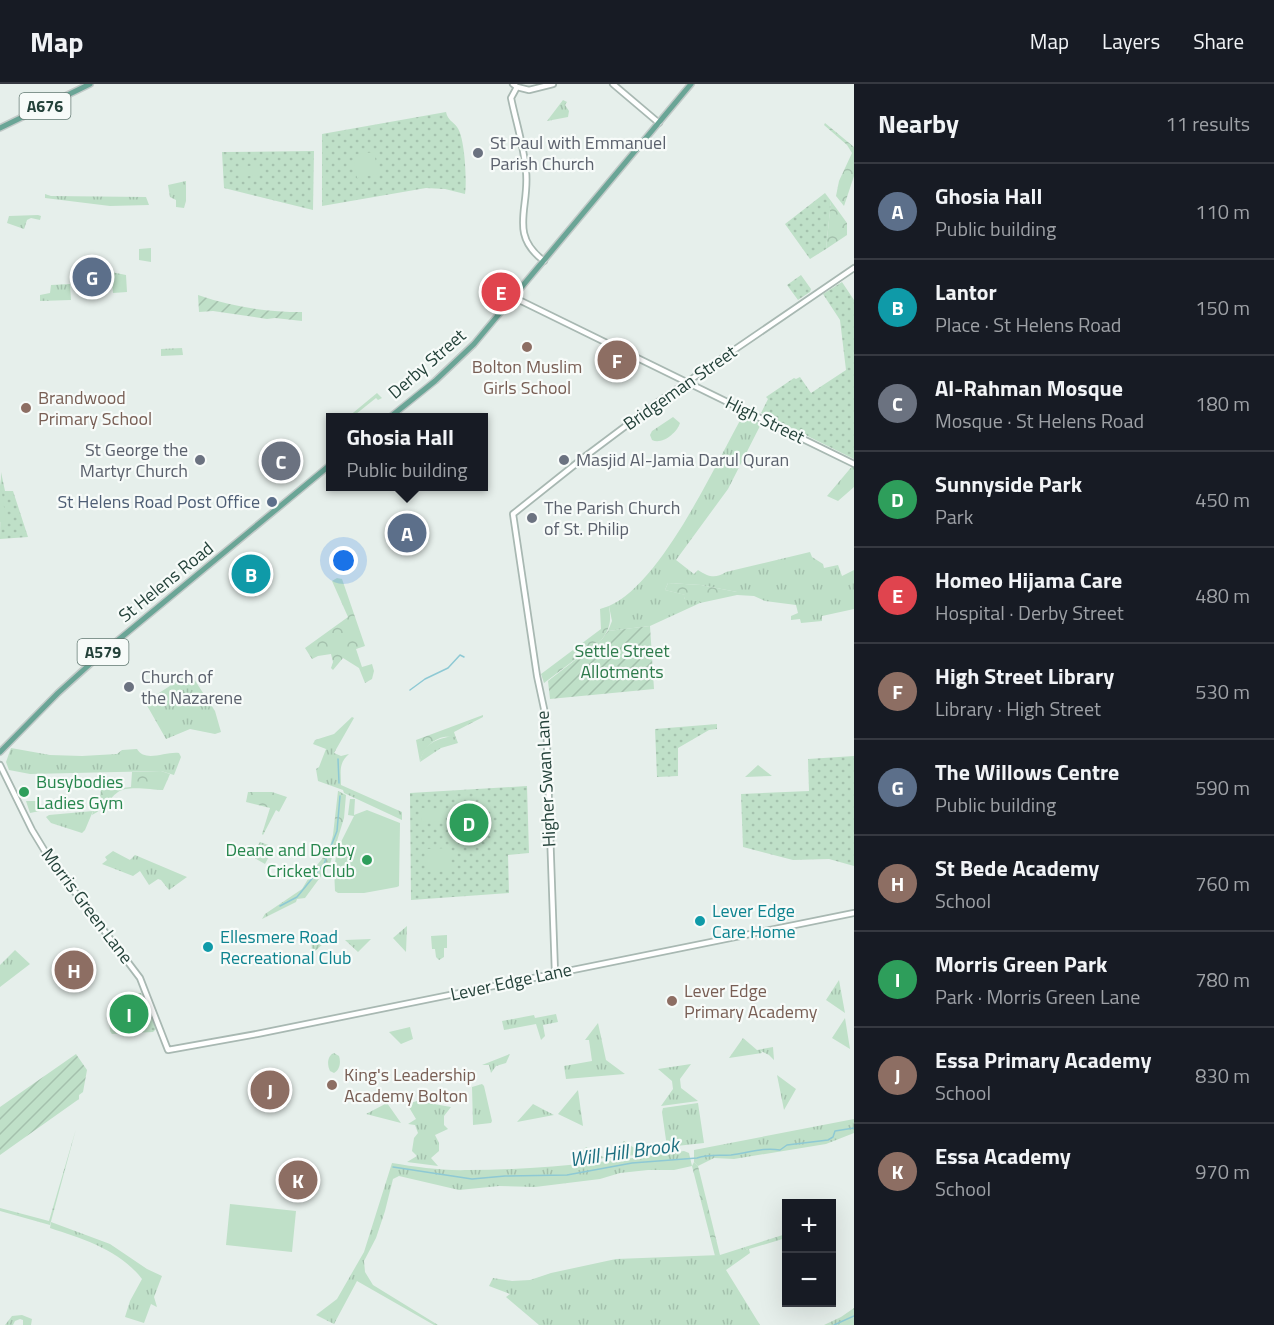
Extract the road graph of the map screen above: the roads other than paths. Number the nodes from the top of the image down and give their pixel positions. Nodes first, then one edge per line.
1 (90, 84) edge
2 (553, 84) edge
3 (613, 84) edge
4 (691, 84) edge
5 (515, 85) edge
6 (659, 123) junction
7 (0, 128) edge
8 (544, 261) junction
9 (854, 268) edge
10 (515, 298) junction
11 (687, 382) junction
12 (394, 413) edge
13 (854, 464) edge
14 (326, 468) edge
15 (513, 515) joint
16 (0, 752) edge
17 (0, 765) edge
18 (854, 913) edge
19 (555, 973) junction
20 (168, 1050) joint

1 - 7 main road, A676
2 - 5 street
3 - 6 street
4 - 6 main road, Derby Street
5 - 8 street
6 - 8 main road, Derby Street
8 - 10 main road, Derby Street
9 - 11 street, Bridgeman Street
10 - 11 street, High Street
10 - 12 main road, Derby Street
11 - 13 street, High Street
11 - 15 street, Bridgeman Street
14 - 16 main road, St Helens Road / A579
15 - 19 street, Higher Swan Lane
17 - 20 street, Morris Green Lane
18 - 19 street, Lever Edge Lane
19 - 20 street, Lever Edge Lane

